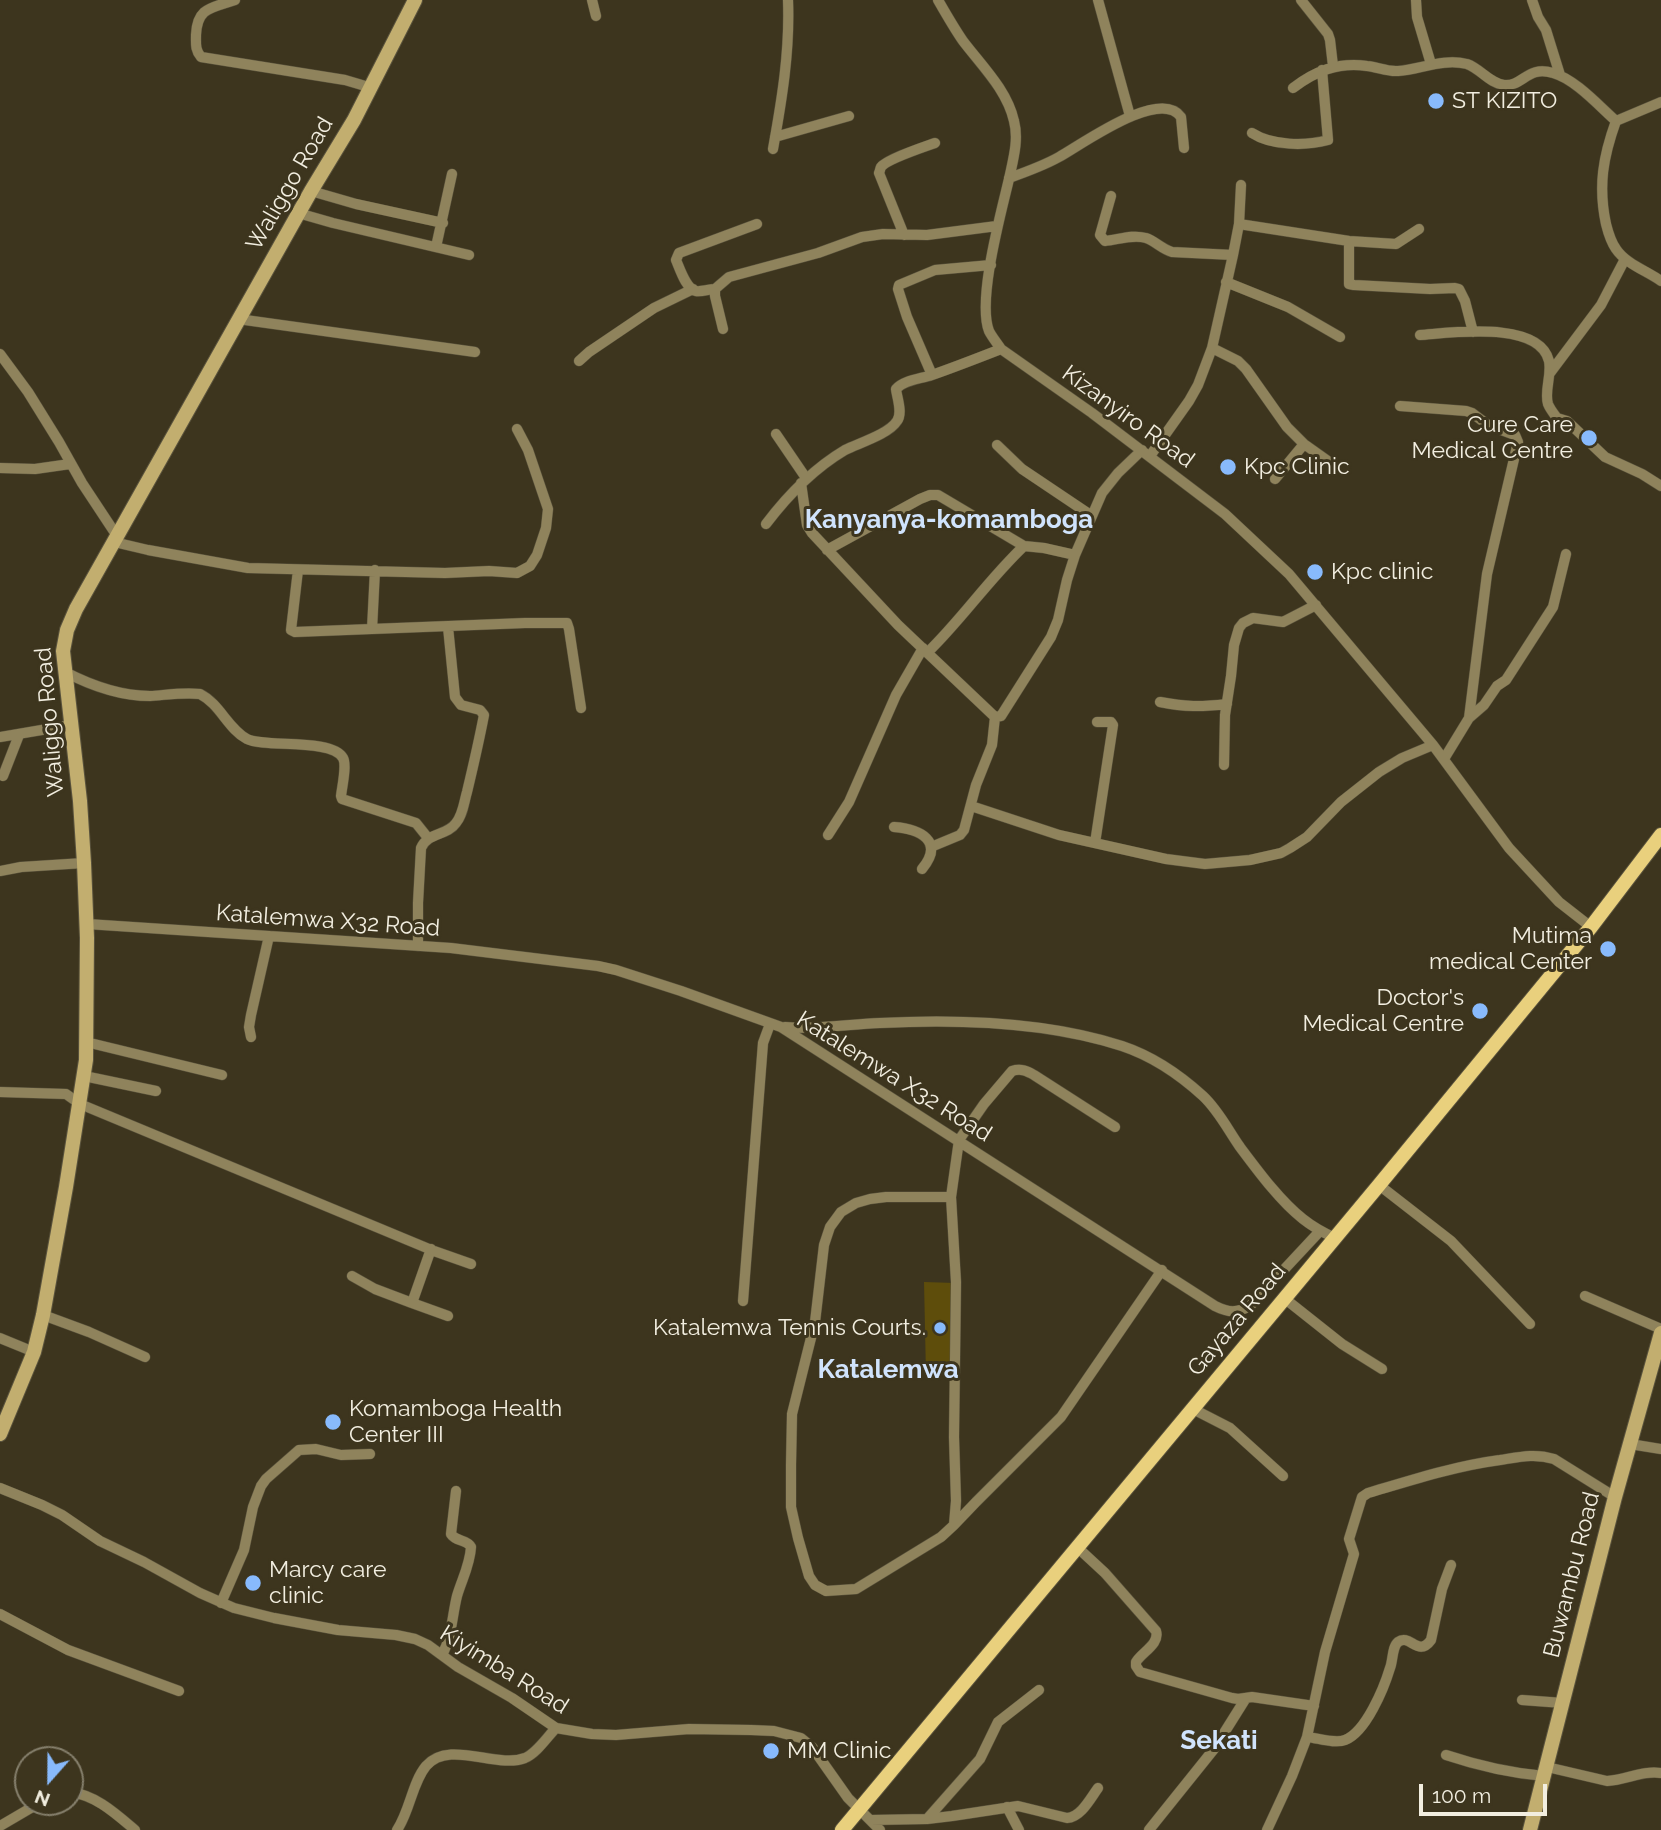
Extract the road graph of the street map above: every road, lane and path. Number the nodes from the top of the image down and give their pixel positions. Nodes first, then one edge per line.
1 (235, 0) edge
2 (415, 0) edge
3 (592, 0) edge
4 (788, 0) edge
5 (1098, 0) edge
6 (1301, 0) edge
7 (1416, 0) edge
8 (1532, 0) edge
9 (941, 1) edge
10 (596, 16) dead end
11 (1431, 64) junction
12 (1333, 66) junction
13 (1322, 70) junction
14 (1560, 75) junction
15 (372, 88) junction
16 (1293, 89) dead end
17 (1661, 102) edge
18 (849, 116) dead end
19 (1130, 116) junction
20 (1616, 121) junction
21 (1252, 134) dead end
22 (775, 137) junction
23 (935, 143) dead end
24 (1184, 148) dead end
25 (772, 149) dead end
26 (452, 174) dead end
27 (1009, 178) junction
28 (1241, 185) dead end
29 (310, 191) junction
30 (1111, 196) dead end
31 (298, 214) junction
32 (443, 223) junction
33 (1239, 223) junction
34 (757, 224) dead end
35 (997, 226) junction
36 (1419, 229) dead end
37 (904, 235) junction
38 (1349, 241) junction
39 (436, 247) junction
40 (469, 255) dead end
41 (1233, 255) junction
42 (1625, 259) junction
43 (991, 265) junction
44 (1661, 281) edge
45 (1226, 282) junction
46 (693, 289) junction
47 (715, 289) junction
48 (238, 319) junction
49 (723, 329) dead end
50 (1473, 332) junction
51 (1420, 335) dead end
52 (1340, 337) dead end
53 (1212, 348) junction
54 (1001, 349) junction
55 (475, 352) dead end
56 (0, 354) edge
57 (579, 361) dead end
58 (1550, 373) junction
59 (932, 375) junction
60 (1400, 406) dead end
61 (517, 429) dead end
62 (776, 434) dead end
63 (1304, 444) junction
64 (997, 445) dead end
65 (1146, 453) junction
66 (70, 464) junction
67 (1335, 466) dead end
68 (0, 468) edge
69 (1275, 479) dead end
70 (804, 481) junction
71 (1661, 486) edge
72 (1092, 516) junction
73 (766, 524) dead end
74 (115, 539) junction
75 (1024, 547) junction
76 (827, 550) junction
77 (1566, 554) dead end
78 (1075, 555) junction
79 (298, 570) junction
80 (374, 570) junction
81 (1316, 604) junction
82 (448, 626) junction
83 (372, 629) junction
84 (925, 650) junction
85 (65, 673) junction
86 (1160, 702) dead end
87 (1227, 704) junction
88 (581, 708) dead end
89 (995, 717) junction
90 (1469, 718) junction
91 (1097, 722) dead end
92 (71, 726) junction
93 (19, 735) junction
94 (0, 737) edge
95 (1433, 745) junction
96 (1444, 759) junction
97 (1224, 765) dead end
98 (3, 776) dead end
99 (971, 806) junction
100 (894, 827) dead end
101 (828, 835) dead end
102 (1661, 835) edge
103 (428, 838) junction
104 (1095, 843) junction
105 (932, 847) junction
106 (84, 863) junction
107 (922, 869) dead end
108 (0, 871) edge
109 (87, 924) junction
110 (1591, 927) junction
111 (269, 936) junction
112 (418, 946) junction
113 (771, 1024) junction
114 (781, 1027) junction
115 (251, 1037) dead end
116 (86, 1042) junction
117 (222, 1075) dead end
118 (84, 1076) junction
119 (156, 1091) dead end
120 (0, 1092) edge
121 (80, 1104) junction
122 (1115, 1127) dead end
123 (959, 1140) junction
124 (1379, 1185) junction
125 (951, 1196) junction
126 (1320, 1231) junction
127 (1335, 1238) junction
128 (431, 1249) junction
129 (471, 1265) dead end
130 (1162, 1270) junction
131 (352, 1276) dead end
132 (1585, 1296) dead end
133 (1284, 1298) junction
134 (743, 1301) dead end
135 (412, 1303) junction
136 (43, 1315) junction
137 (448, 1316) dead end
138 (1530, 1324) dead end
139 (1661, 1331) edge
140 (0, 1338) edge
141 (34, 1352) junction
142 (145, 1357) dead end
143 (1657, 1360) edge
144 (1382, 1369) dead end
145 (1193, 1409) junction
146 (0, 1434) edge
147 (1630, 1444) junction
148 (1661, 1449) edge
149 (370, 1454) dead end
150 (1283, 1476) dead end
151 (0, 1488) edge
152 (456, 1491) dead end
153 (1615, 1497) junction
154 (954, 1525) junction
155 (1078, 1548) junction
156 (1451, 1565) dead end
157 (221, 1603) junction
158 (0, 1614) edge
159 (442, 1655) junction
160 (1039, 1690) dead end
161 (179, 1691) dead end
162 (1247, 1698) junction
163 (1522, 1700) dead end
164 (1563, 1703) junction
165 (1314, 1706) junction
166 (556, 1728) junction
167 (1307, 1737) junction
168 (1446, 1755) dead end
169 (1545, 1772) junction
170 (1661, 1773) edge
171 (1098, 1788) dead end
172 (84, 1794) edge
173 (1007, 1807) junction
174 (859, 1809) junction
175 (17, 1816) edge
176 (871, 1819) junction
177 (927, 1819) junction
178 (0, 1826) edge
179 (135, 1830) edge
180 (397, 1830) edge
181 (842, 1830) edge
182 (880, 1830) edge
183 (1019, 1830) edge
184 (1149, 1830) edge
185 (1267, 1830) edge
186 (1530, 1830) edge

1 - 15 street
2 - 15 street, Waliggo Road
3 - 10 street
4 - 22 street
5 - 19 street
6 - 12 street
7 - 11 street
8 - 14 street
9 - 27 street, Kizanyiro Road
11 - 12 street
11 - 14 street
12 - 13 street
13 - 16 street
13 - 21 street
14 - 20 street
15 - 29 street, Waliggo Road
17 - 20 street
18 - 22 street
19 - 24 street
19 - 27 street
20 - 42 street
22 - 25 street
23 - 37 street
26 - 32 street
27 - 35 street, Kizanyiro Road
28 - 33 street
29 - 31 street, Waliggo Road
29 - 32 street
30 - 41 street
31 - 39 street
31 - 48 street, Waliggo Road
32 - 39 street
33 - 38 street
33 - 41 street
34 - 46 street
35 - 37 street
35 - 43 street, Kizanyiro Road
36 - 38 street
37 - 47 street
38 - 50 street
39 - 40 street
41 - 45 street
42 - 44 street
42 - 58 street
43 - 54 street, Kizanyiro Road
43 - 59 street
45 - 52 street
45 - 53 street
46 - 47 street
46 - 57 street
47 - 49 street
48 - 55 street
48 - 74 street, Waliggo Road
50 - 51 street
50 - 58 street
53 - 63 street
53 - 65 street
54 - 59 street
54 - 65 street, Kizanyiro Road
56 - 66 street
58 - 71 street
59 - 70 street
60 - 90 street
61 - 80 street
62 - 70 street
63 - 67 street
63 - 69 street
64 - 72 street
65 - 72 street
65 - 81 street, Kizanyiro Road
66 - 68 street
66 - 74 street
70 - 73 street
70 - 76 street
72 - 78 street
74 - 79 street
74 - 85 street, Waliggo Road
75 - 76 street
75 - 78 street
75 - 84 street
76 - 84 street
77 - 90 street
78 - 89 street
79 - 80 street
79 - 83 street
80 - 83 street
81 - 87 street
81 - 95 street, Kizanyiro Road
82 - 83 street
82 - 88 street
82 - 103 street
84 - 89 street
84 - 101 street
85 - 92 street, Waliggo Road
85 - 103 street
86 - 87 street
87 - 97 street
89 - 99 street
90 - 96 street
91 - 104 street
92 - 93 street
92 - 106 street, Waliggo Road
93 - 94 street
93 - 98 street
95 - 96 street, Kizanyiro Road
95 - 104 street
96 - 110 street, Kizanyiro Road
99 - 104 street
99 - 105 street
100 - 105 street
102 - 110 main road, Gayaza Road
103 - 112 street
105 - 107 street
106 - 108 street
106 - 109 street, Waliggo Road
109 - 111 street, Katalemwa X32 Road
109 - 116 street, Waliggo Road
110 - 124 main road, Gayaza Road
111 - 112 street, Katalemwa X32 Road
111 - 115 street
112 - 113 street, Katalemwa X32 Road
113 - 114 street, Katalemwa X32 Road
113 - 134 street
114 - 123 street, Katalemwa X32 Road
114 - 126 street
116 - 117 street
116 - 118 street, Waliggo Road
118 - 119 street
118 - 121 street, Waliggo Road
120 - 121 street
121 - 128 street
121 - 136 street, Waliggo Road
122 - 123 street
123 - 125 street
123 - 130 street, Katalemwa X32 Road
124 - 127 main road, Gayaza Road
124 - 138 street
125 - 154 street
125 - 154 street
126 - 127 street
126 - 130 street, Katalemwa X32 Road
127 - 133 main road, Gayaza Road
128 - 129 street
128 - 135 street
130 - 154 street
131 - 135 street
132 - 139 street
133 - 144 street
133 - 145 main road, Gayaza Road
135 - 137 street
136 - 141 street, Waliggo Road
136 - 142 street
139 - 143 street, Buwambu Road
140 - 141 street
141 - 146 street, Waliggo Road
143 - 147 street, Buwambu Road
145 - 150 street
145 - 155 main road, Gayaza Road
147 - 148 street
147 - 153 street, Buwambu Road
149 - 157 street
151 - 157 street, Kiyimba Road
152 - 159 street
153 - 164 street, Buwambu Road
153 - 165 street
155 - 162 street
155 - 174 main road, Gayaza Road
156 - 167 street
157 - 159 street, Kiyimba Road
158 - 161 street
159 - 166 street, Kiyimba Road
160 - 177 street
162 - 165 street
162 - 184 street
163 - 164 street
164 - 169 street, Buwambu Road
165 - 167 street
166 - 174 street, Kiyimba Road
166 - 180 street
167 - 185 street
168 - 169 street
169 - 170 street
169 - 186 street, Buwambu Road
171 - 173 street
172 - 179 street
173 - 177 street
173 - 183 street
174 - 176 street, Kiyimba Road
174 - 181 main road, Gayaza Road
175 - 178 street
176 - 177 street
176 - 182 street, Kiyimba Road

